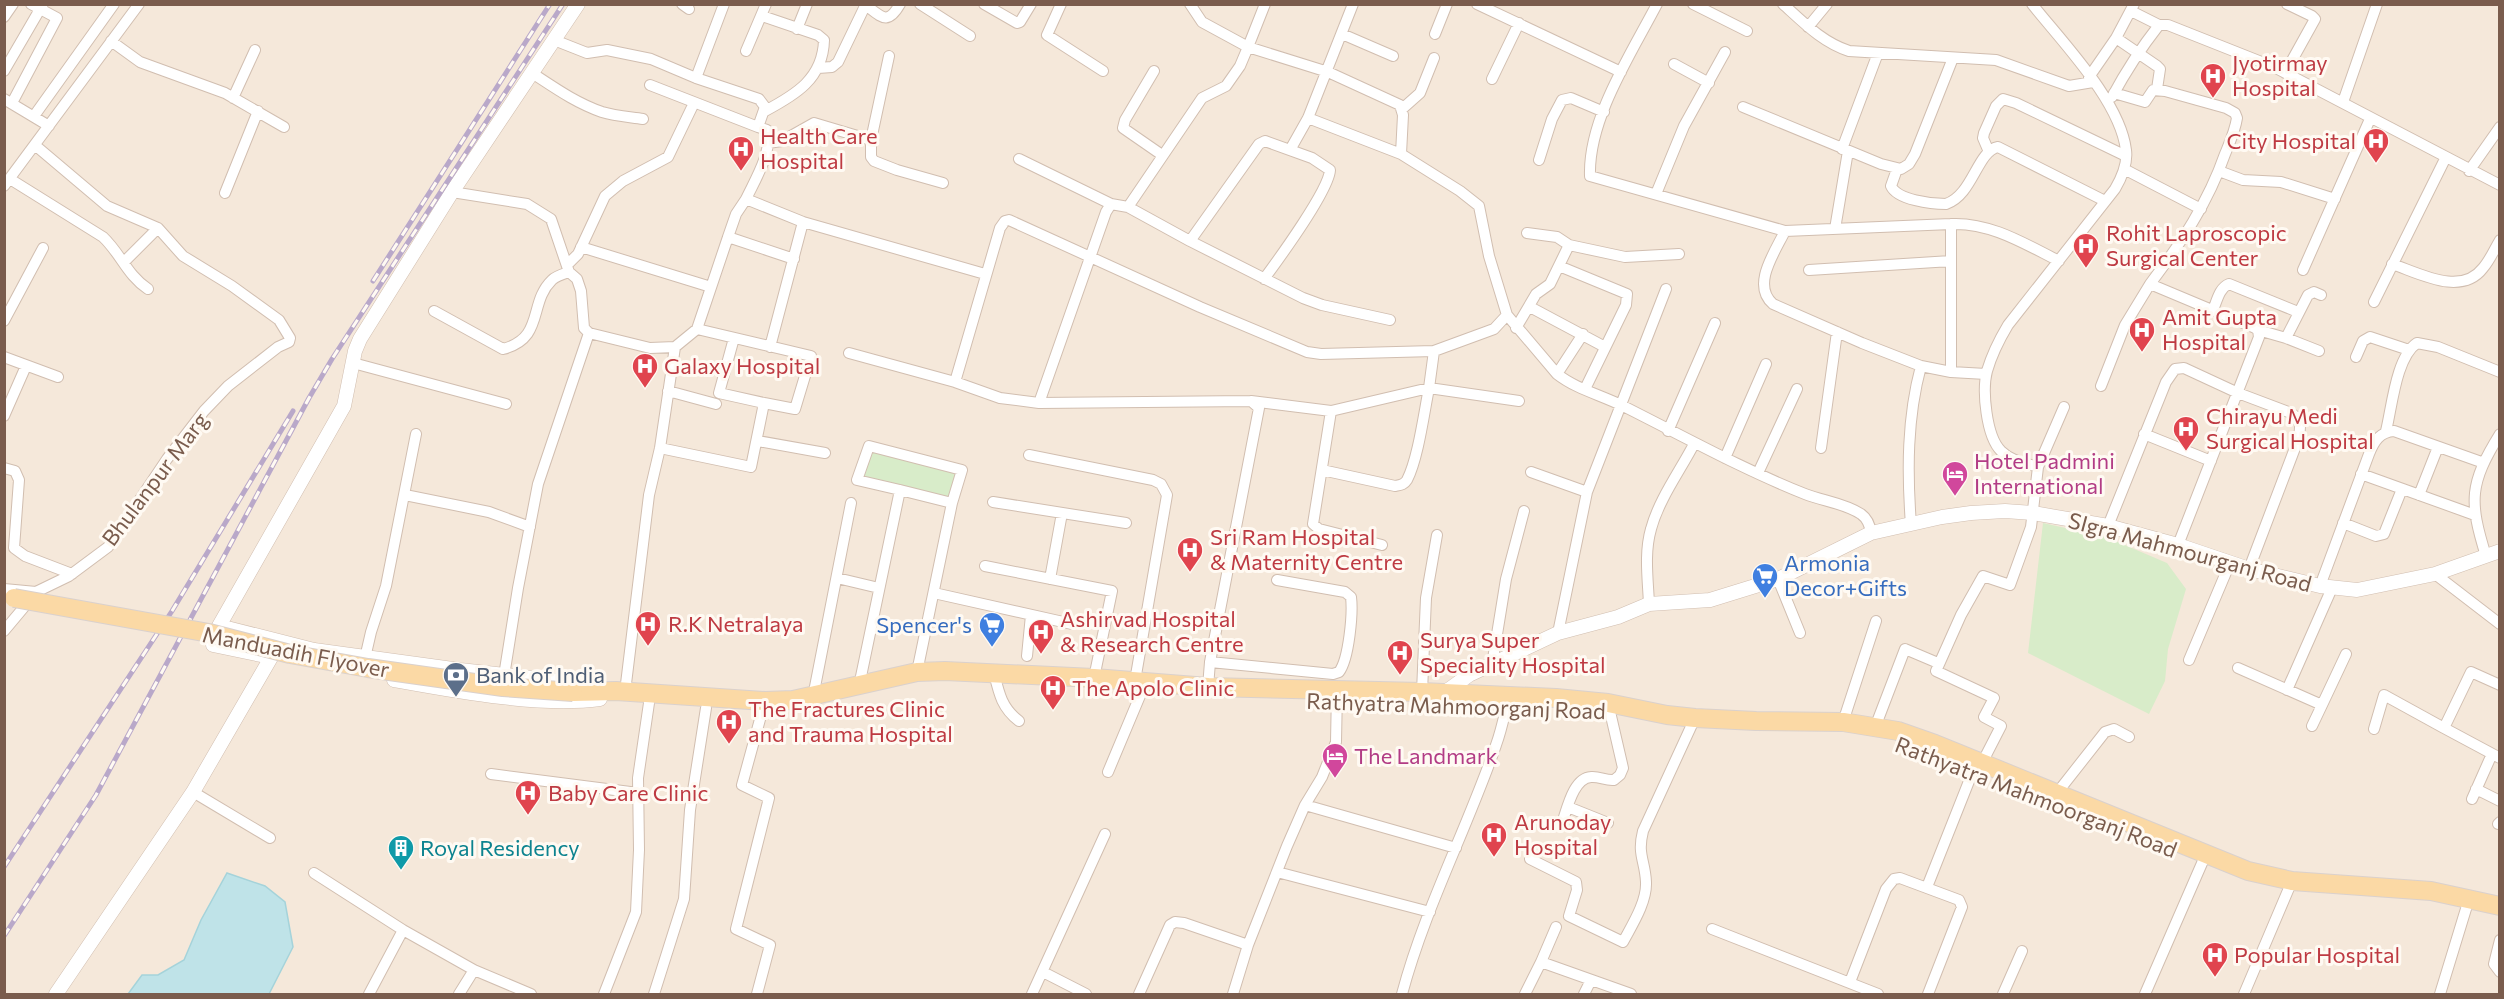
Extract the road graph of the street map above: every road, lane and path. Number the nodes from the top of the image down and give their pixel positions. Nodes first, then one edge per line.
1 (13, 4) edge
2 (114, 4) edge
3 (139, 4) edge
4 (578, 4) edge
5 (724, 4) edge
6 (766, 4) edge
7 (807, 4) edge
8 (900, 4) edge
9 (920, 4) edge
10 (984, 4) edge
11 (1031, 4) edge
12 (1061, 4) edge
13 (1190, 4) edge
14 (1265, 4) edge
15 (1353, 4) edge
16 (1447, 4) edge
17 (1478, 4) edge
18 (1657, 4) edge
19 (1693, 4) edge
20 (1783, 4) edge
21 (1827, 4) edge
22 (2032, 4) edge
23 (2287, 4) edge
24 (2377, 4) edge
25 (865, 5) edge
26 (38, 6) edge
27 (2131, 7) edge
28 (762, 16) junction
29 (4, 17) edge
30 (1519, 23) junction
31 (2159, 25) junction
32 (1808, 27) junction
33 (796, 29) junction
34 (1747, 31) dead end
35 (1342, 34) junction
36 (1435, 34) dead end
37 (970, 36) dead end
38 (2116, 38) junction
39 (554, 40) junction
40 (111, 41) junction
41 (1248, 47) junction
42 (255, 50) dead end
43 (746, 51) dead end
44 (1725, 52) dead end
45 (1878, 53) junction
46 (2138, 53) junction
47 (889, 56) dead end
48 (1393, 56) dead end
49 (1434, 58) dead end
50 (1953, 58) junction
51 (1674, 64) dead end
52 (818, 68) junction
53 (4, 71) edge
54 (1103, 71) dead end
55 (1154, 71) dead end
56 (1328, 72) junction
57 (1621, 72) junction
58 (532, 73) junction
59 (2285, 73) junction
60 (696, 78) junction
61 (1492, 79) dead end
62 (2091, 80) junction
63 (1709, 82) junction
64 (650, 85) dead end
65 (2157, 89) junction
66 (2114, 93) junction
67 (233, 98) junction
68 (8, 101) edge
69 (2343, 102) junction
70 (694, 103) junction
71 (2108, 104) junction
72 (1743, 106) dead end
73 (1402, 109) junction
74 (258, 111) junction
75 (765, 111) junction
76 (1604, 112) junction
77 (34, 116) junction
78 (1308, 117) junction
79 (643, 119) dead end
80 (2370, 119) junction
81 (49, 126) junction
82 (284, 127) dead end
83 (758, 127) junction
84 (2499, 127) edge
85 (871, 140) junction
86 (768, 143) junction
87 (36, 146) junction
88 (1290, 150) junction
89 (1845, 150) junction
90 (1989, 152) junction
91 (1401, 154) junction
92 (1162, 155) junction
93 (2126, 156) junction
94 (2446, 157) junction
95 (1019, 159) dead end
96 (1539, 160) dead end
97 (1897, 169) junction
98 (2124, 169) junction
99 (2219, 171) junction
100 (2469, 171) junction
101 (7, 182) edge
102 (943, 183) dead end
103 (2499, 185) edge
104 (452, 192) junction
105 (225, 193) dead end
106 (1656, 194) junction
107 (746, 199) junction
108 (2335, 199) junction
109 (2106, 201) junction
110 (1111, 204) junction
111 (1128, 207) junction
112 (2201, 209) junction
113 (803, 222) junction
114 (1951, 224) junction
115 (158, 228) junction
116 (1835, 229) junction
117 (1785, 231) junction
118 (1527, 233) dead end
119 (728, 237) junction
120 (2499, 240) edge
121 (1190, 241) junction
122 (1569, 245) junction
123 (43, 248) dead end
124 (581, 248) junction
125 (1679, 254) dead end
126 (1090, 256) junction
127 (794, 259) junction
128 (1951, 261) junction
129 (2059, 261) junction
130 (124, 262) junction
131 (2392, 264) junction
132 (1559, 266) junction
133 (568, 268) junction
134 (1809, 270) dead end
135 (2303, 270) dead end
136 (985, 274) junction
137 (1264, 279) junction
138 (2150, 284) junction
139 (711, 287) junction
140 (148, 289) dead end
141 (1666, 289) dead end
142 (2321, 295) dead end
143 (2374, 302) dead end
144 (1530, 307) junction
145 (2213, 310) junction
146 (434, 311) dead end
147 (2298, 312) junction
148 (1507, 315) junction
149 (1390, 320) dead end
150 (4, 321) edge
151 (1715, 323) dead end
152 (1516, 328) junction
153 (697, 329) junction
154 (2258, 330) junction
155 (1837, 332) junction
156 (589, 333) junction
157 (1583, 334) junction
158 (734, 338) junction
159 (2286, 338) junction
160 (675, 347) junction
161 (770, 347) junction
162 (1605, 347) junction
163 (2409, 350) junction
164 (1434, 351) junction
165 (2319, 351) dead end
166 (849, 353) dead end
167 (4, 357) edge
168 (2356, 357) dead end
169 (353, 363) junction
170 (1766, 364) dead end
171 (26, 366) junction
172 (1921, 366) junction
173 (1951, 372) junction
174 (2499, 372) edge
175 (1557, 374) junction
176 (1986, 374) junction
177 (58, 377) dead end
178 (955, 382) junction
179 (2100, 386) dead end
180 (1429, 388) junction
181 (1585, 389) junction
182 (1797, 389) dead end
183 (668, 391) junction
184 (2238, 393) junction
185 (1251, 401) junction
186 (1519, 401) dead end
187 (764, 403) junction
188 (1039, 403) junction
189 (506, 404) dead end
190 (716, 404) dead end
191 (1622, 406) junction
192 (2064, 408) dead end
193 (1331, 411) junction
194 (4, 416) edge
195 (1668, 431) junction
196 (2386, 431) junction
197 (416, 434) dead end
198 (2144, 434) junction
199 (2499, 434) edge
200 (758, 441) junction
201 (1694, 444) junction
202 (2438, 447) junction
203 (660, 448) junction
204 (1821, 448) dead end
205 (825, 453) dead end
206 (1029, 456) dead end
207 (1725, 458) junction
208 (2211, 461) junction
209 (2484, 463) junction
210 (2038, 467) junction
211 (4, 468) edge
212 (1322, 470) junction
213 (1531, 472) dead end
214 (1758, 473) junction
215 (2361, 474) junction
216 (2402, 489) junction
217 (900, 490) junction
218 (1587, 492) junction
219 (405, 495) junction
220 (2419, 495) junction
221 (993, 502) dead end
222 (851, 503) dead end
223 (952, 503) junction
224 (1524, 511) dead end
225 (1062, 513) junction
226 (2033, 513) junction
227 (2475, 515) junction
228 (1126, 523) dead end
229 (2343, 523) junction
230 (1911, 525) junction
231 (2108, 526) junction
232 (530, 527) junction
233 (1871, 533) junction
234 (1437, 535) dead end
235 (1382, 545) dead end
236 (2178, 545) junction
237 (2499, 551) edge
238 (2486, 556) junction
239 (2230, 562) junction
240 (985, 566) dead end
241 (2249, 569) junction
242 (72, 574) junction
243 (2435, 574) junction
244 (837, 578) junction
245 (1050, 579) junction
246 (1778, 579) junction
247 (1277, 580) dead end
248 (2326, 587) junction
249 (879, 588) junction
250 (4, 589) edge
251 (36, 592) junction
252 (934, 593) junction
253 (4, 596) edge
254 (1649, 604) junction
255 (1031, 615) junction
256 (1876, 621) dead end
257 (1072, 624) dead end
258 (2499, 624) edge
259 (219, 626) junction
260 (4, 631) edge
261 (1558, 633) junction
262 (1800, 633) dead end
263 (280, 642) junction
264 (2346, 654) dead end
265 (1027, 656) dead end
266 (272, 658) junction
267 (365, 658) junction
268 (2189, 660) dead end
269 (1210, 662) junction
270 (1938, 663) junction
271 (1492, 664) junction
272 (2238, 668) dead end
273 (916, 672) junction
274 (504, 676) junction
275 (995, 677) junction
276 (1094, 678) junction
277 (859, 686) junction
278 (1139, 686) junction
279 (2499, 686) edge
280 (1208, 687) junction
281 (2287, 690) junction
282 (625, 692) junction
283 (1422, 692) junction
284 (590, 694) junction
285 (1337, 695) junction
286 (813, 697) junction
287 (1444, 698) junction
288 (1507, 701) junction
289 (649, 704) junction
290 (2322, 705) junction
291 (764, 707) junction
292 (1609, 707) junction
293 (706, 708) junction
294 (1019, 722) dead end
295 (1843, 722) junction
296 (1693, 723) junction
297 (2312, 726) dead end
298 (2444, 728) junction
299 (2374, 729) dead end
300 (1874, 731) junction
301 (2129, 737) dead end
302 (2496, 756) edge
303 (1978, 764) junction
304 (1108, 772) dead end
305 (491, 774) dead end
306 (193, 792) junction
307 (638, 793) junction
308 (2057, 793) junction
309 (2499, 801) edge
310 (1305, 805) junction
311 (1568, 807) junction
312 (1562, 823) dead end
313 (1608, 823) dead end
314 (1105, 834) dead end
315 (270, 838) dead end
316 (1456, 848) junction
317 (2204, 858) junction
318 (1530, 859) dead end
319 (1277, 872) junction
320 (314, 873) dead end
321 (2290, 886) junction
322 (1927, 887) junction
323 (2468, 903) junction
324 (2499, 906) edge
325 (1430, 912) junction
326 (2499, 916) edge
327 (1556, 927) dead end
328 (1712, 929) dead end
329 (403, 930) junction
330 (2499, 940) edge
331 (1248, 945) junction
332 (2022, 951) dead end
333 (1541, 962) junction
334 (474, 970) junction
335 (1043, 972) junction
336 (2499, 972) edge
337 (1591, 980) junction
338 (1850, 982) junction
339 (56, 994) edge
340 (369, 994) edge
341 (459, 994) edge
342 (531, 994) edge
343 (604, 994) edge
344 (654, 994) edge
345 (757, 994) edge
346 (1032, 994) edge
347 (1086, 994) edge
348 (1139, 994) edge
349 (1233, 994) edge
350 (1402, 994) edge
351 (1525, 994) edge
352 (1584, 994) edge
353 (1630, 994) edge
354 (1878, 994) edge
355 (1928, 994) edge
356 (2003, 994) edge
357 (2145, 994) edge
358 (2244, 994) edge
359 (2440, 994) edge

1 - 29 street
2 - 77 street
3 - 40 street
4 - 39 street
5 - 60 street
6 - 28 street
7 - 33 street
8 - 25 street
9 - 37 street
10 - 11 street
12 - 54 street
13 - 41 street
14 - 41 street
15 - 35 street
16 - 36 street
17 - 30 street
18 - 57 street
19 - 34 street
20 - 32 street
21 - 32 street
22 - 62 street
23 - 59 street
24 - 69 street
25 - 52 street
26 - 53 street
26 - 68 street
27 - 31 street
27 - 38 street
28 - 33 street
28 - 43 street
30 - 57 street
30 - 61 street
31 - 46 street
31 - 59 street
32 - 45 street
33 - 52 street
35 - 48 street
35 - 56 street
38 - 46 street
38 - 62 street
39 - 58 street
39 - 60 street
40 - 67 street
40 - 81 street
41 - 56 street
41 - 92 street
42 - 67 street
44 - 63 street
45 - 50 street
45 - 89 street
46 - 65 street
46 - 66 street
47 - 85 street
49 - 73 street
50 - 62 street
50 - 97 street
51 - 63 street
52 - 75 street
55 - 92 street
56 - 73 street
56 - 78 street
57 - 76 street
58 - 79 street
58 - 104 street
59 - 69 street
60 - 75 street
62 - 71 street
63 - 106 street
64 - 70 street
65 - 66 street
65 - 99 street
66 - 71 street
67 - 74 street
68 - 77 street
69 - 80 street
70 - 83 street
70 - 124 street
71 - 93 street
72 - 89 street
73 - 91 street
74 - 82 street
74 - 105 street
75 - 83 street
76 - 96 street
76 - 106 street
77 - 81 street
78 - 88 street
78 - 91 street
80 - 94 street
80 - 108 street
81 - 87 street
83 - 86 street
84 - 100 street
85 - 86 street
85 - 102 street
86 - 107 street
87 - 101 street
87 - 115 street
88 - 121 street
88 - 137 street
89 - 97 street
89 - 116 street
90 - 93 street
90 - 97 street
90 - 109 street
91 - 148 street
92 - 111 street
93 - 98 street
94 - 100 street
94 - 131 street
95 - 110 street
98 - 109 street
98 - 112 street
99 - 108 street
99 - 112 street
100 - 103 street
101 - 130 street
104 - 133 street
104 - 169 street
106 - 117 street
107 - 113 street
107 - 119 street
108 - 135 street
109 - 129 street
110 - 111 street
110 - 126 street
111 - 121 street
112 - 138 street
113 - 127 street
113 - 136 street
114 - 116 street
114 - 128 street
114 - 129 street
115 - 130 street
115 - 242 street, Bhulanpur Marg
116 - 117 street
117 - 155 street
118 - 122 street
119 - 127 street
119 - 139 street
120 - 131 street
121 - 137 street
122 - 125 street
122 - 132 street
123 - 150 street
124 - 133 street
124 - 139 street
126 - 136 street
126 - 164 street
126 - 188 street
127 - 161 street
128 - 134 street
128 - 173 street
129 - 176 street
130 - 140 street
131 - 143 street
132 - 144 street
132 - 162 street
133 - 146 street
133 - 156 street
136 - 178 street
137 - 149 street
138 - 145 street
138 - 179 street
139 - 153 street
141 - 191 street
142 - 147 street
144 - 152 street
144 - 157 street
145 - 147 street
145 - 154 street
147 - 159 street
148 - 152 street
148 - 164 street
151 - 195 street
152 - 175 street
153 - 158 street
153 - 160 street
154 - 159 street
154 - 184 street
155 - 172 street
155 - 204 street
156 - 160 street
156 - 232 street
157 - 162 street
157 - 175 street
158 - 161 street
158 - 187 street
159 - 165 street
160 - 183 street
161 - 187 street
162 - 181 street
163 - 168 street
163 - 174 street
163 - 196 street
164 - 180 street
166 - 178 street
167 - 171 street
169 - 189 street
169 - 259 street
170 - 207 street
171 - 177 street
171 - 194 street
172 - 173 street
172 - 230 street
173 - 176 street
175 - 181 street
176 - 210 street
178 - 188 street
180 - 186 street
180 - 193 street
180 - 212 street
181 - 191 street
182 - 214 street
183 - 190 street
183 - 203 street
184 - 198 street
184 - 208 street
184 - 241 street
185 - 188 street
185 - 193 street
185 - 269 street
187 - 200 street
191 - 195 street
191 - 218 street
192 - 210 street
193 - 212 street
195 - 201 street
196 - 202 street
196 - 215 street
197 - 219 street
198 - 208 street
198 - 231 street
199 - 209 street
200 - 203 street
200 - 205 street
201 - 207 street
201 - 254 street
202 - 209 street
202 - 220 street
203 - 282 street
206 - 278 street
207 - 214 street
208 - 236 street
209 - 227 street
210 - 226 street
211 - 242 street
212 - 235 street
213 - 218 street
214 - 233 street
215 - 216 street
215 - 229 street
216 - 220 street
216 - 229 street
217 - 223 street
217 - 223 street
217 - 249 street
218 - 261 street
219 - 232 street
219 - 267 street
220 - 227 street
221 - 225 street
222 - 244 street
223 - 252 street
224 - 271 street
225 - 228 street
225 - 245 street
226 - 230 street, SIgra Mahmourganj Road
226 - 231 street, SIgra Mahmourganj Road
226 - 270 street
227 - 238 street
229 - 248 street
230 - 233 street, SIgra Mahmourganj Road
231 - 236 street, SIgra Mahmourganj Road
232 - 274 street
233 - 246 street, SIgra Mahmourganj Road
234 - 283 street
236 - 239 street, SIgra Mahmourganj Road
237 - 238 street, SIgra Mahmourganj Road
238 - 243 street, SIgra Mahmourganj Road
239 - 241 street, SIgra Mahmourganj Road
239 - 268 street
240 - 245 street
241 - 248 street, SIgra Mahmourganj Road
242 - 251 street, Bhulanpur Marg
243 - 248 street, SIgra Mahmourganj Road
243 - 258 street
244 - 249 street
244 - 286 street
245 - 276 street
246 - 254 street, SIgra Mahmourganj Road
246 - 262 street
247 - 269 street
248 - 281 street
249 - 277 street
250 - 251 street
251 - 260 street
252 - 255 street
252 - 273 street
253 - 284 main road, Manduadih Flyover, bridge
254 - 261 street, SIgra Mahmourganj Road
255 - 257 street
255 - 265 street
256 - 295 street
259 - 263 street
259 - 266 street
261 - 271 street, SIgra Mahmourganj Road
263 - 266 street
263 - 267 street
264 - 290 street
266 - 284 street
266 - 306 street
267 - 274 street
269 - 280 street
270 - 300 street
270 - 303 street
271 - 287 street, SIgra Mahmourganj Road
272 - 281 street
273 - 275 main road
273 - 277 main road
274 - 284 street
275 - 276 main road
275 - 278 main road, Rathyatra Mahmoorganj Road
275 - 291 main road, Rathyatra Mahmoorganj Road
275 - 294 street
276 - 278 main road
277 - 286 main road
278 - 280 main road
278 - 285 main road, Rathyatra Mahmoorganj Road
278 - 304 street
279 - 298 street
280 - 285 main road
281 - 290 street
282 - 284 main road
282 - 291 main road
283 - 285 main road
283 - 287 main road
284 - 289 main road, Rathyatra Mahmoorganj Road
285 - 287 main road, Rathyatra Mahmoorganj Road
285 - 310 street
286 - 291 main road
287 - 288 main road, Rathyatra Mahmoorganj Road
288 - 292 main road, Rathyatra Mahmoorganj Road
288 - 316 street
289 - 293 main road, Rathyatra Mahmoorganj Road
289 - 307 street
290 - 297 street
291 - 293 main road, Rathyatra Mahmoorganj Road
291 - 345 street
292 - 296 main road, Rathyatra Mahmoorganj Road
292 - 311 street
293 - 344 street
295 - 296 main road, Rathyatra Mahmoorganj Road
295 - 300 main road, Rathyatra Mahmoorganj Road
296 - 300 main road, Rathyatra Mahmoorganj Road
296 - 318 street
298 - 299 street
298 - 302 street
300 - 303 main road, Rathyatra Mahmoorganj Road
301 - 308 street
302 - 309 street
303 - 308 main road, Rathyatra Mahmoorganj Road
303 - 317 main road, Rathyatra Mahmoorganj Road
303 - 322 street
305 - 307 street
306 - 315 street
306 - 339 street
307 - 343 street
308 - 317 main road, Rathyatra Mahmoorganj Road
310 - 316 street
310 - 319 street
311 - 312 street
311 - 313 street
314 - 335 street
316 - 325 street
317 - 321 main road, Rathyatra Mahmoorganj Road
317 - 357 street
319 - 325 street
319 - 331 street
320 - 329 street
321 - 323 main road, Rathyatra Mahmoorganj Road
321 - 358 street
322 - 338 street
322 - 355 street
323 - 324 main road, Rathyatra Mahmoorganj Road
323 - 326 main road, Rathyatra Mahmoorganj Road
323 - 359 street
325 - 350 street
327 - 333 street
328 - 338 street
329 - 334 street
329 - 340 street
330 - 336 street
331 - 348 street
331 - 349 street
332 - 356 street
333 - 337 street
333 - 351 street
334 - 341 street
334 - 342 street
335 - 346 street
335 - 347 street
337 - 352 street
337 - 353 street
338 - 354 street

